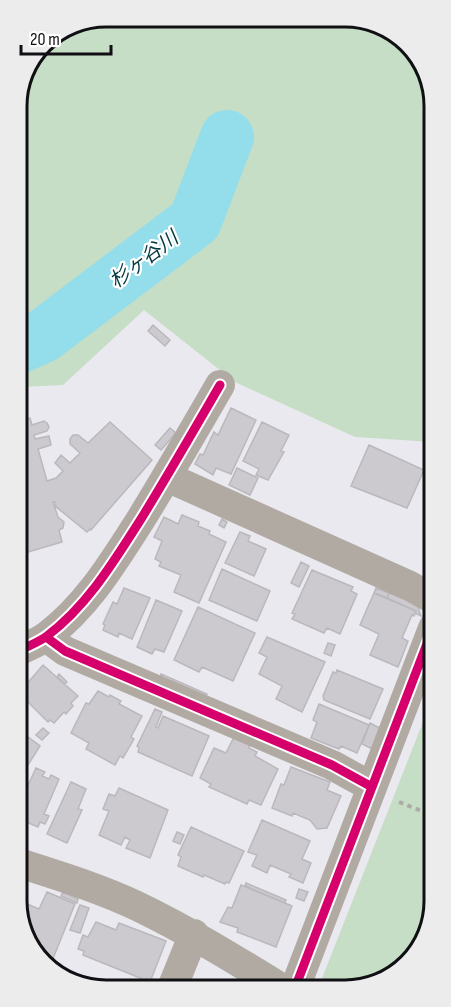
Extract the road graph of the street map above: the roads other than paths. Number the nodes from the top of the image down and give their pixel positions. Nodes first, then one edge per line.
1 (220, 385) dead end
2 (167, 477) junction
3 (424, 594) edge
4 (46, 637) junction
5 (27, 647) edge
6 (424, 651) edge
7 (372, 787) junction
8 (27, 865) edge
9 (194, 934) junction
10 (175, 980) edge
11 (268, 980) edge
12 (298, 980) edge

1 - 2 street
2 - 3 street
2 - 4 street
4 - 5 street
4 - 7 street
6 - 7 street
7 - 12 street
8 - 9 street
9 - 10 street
9 - 11 street

